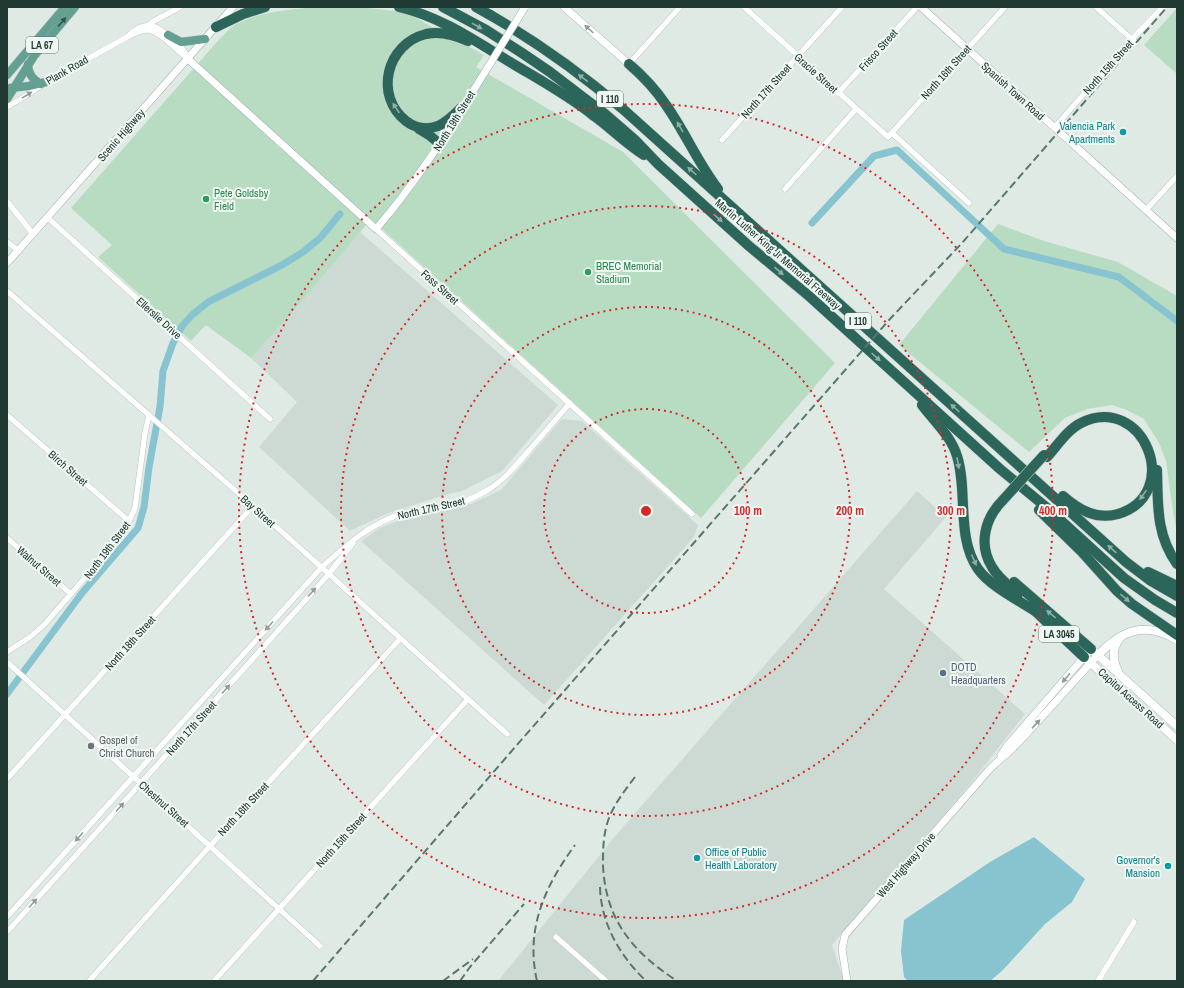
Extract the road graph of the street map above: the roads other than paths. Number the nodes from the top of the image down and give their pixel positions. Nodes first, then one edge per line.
1 (65, 7) edge
2 (75, 7) edge
3 (180, 7) edge
4 (233, 7) edge
5 (266, 7) edge
6 (399, 7) edge
7 (443, 7) edge
8 (476, 7) edge
9 (525, 7) edge
10 (564, 7) edge
11 (680, 7) edge
12 (744, 7) edge
13 (842, 7) edge
14 (917, 7) edge
15 (921, 7) edge
16 (1005, 7) edge
17 (1096, 7) edge
18 (1163, 7) edge
19 (149, 25) junction
20 (216, 27) junction
21 (137, 33) junction
22 (128, 36) junction
23 (168, 36) junction
24 (205, 39) junction
25 (1134, 41) junction
26 (967, 50) junction
27 (798, 56) junction
28 (188, 59) junction
29 (509, 61) junction
30 (28, 64) junction
31 (629, 64) junction
32 (7, 75) edge
33 (43, 83) junction
34 (10, 88) edge
35 (838, 93) junction
36 (7, 99) edge
37 (7, 107) edge
38 (462, 107) junction
39 (856, 109) junction
40 (412, 124) junction
41 (1054, 128) junction
42 (890, 135) junction
43 (722, 140) dead end
44 (440, 144) junction
45 (658, 164) junction
46 (1177, 176) edge
47 (785, 189) dead end
48 (7, 200) edge
49 (969, 203) dead end
50 (732, 207) junction
51 (1146, 210) junction
52 (48, 218) junction
53 (376, 229) junction
54 (33, 234) junction
55 (1177, 238) edge
56 (7, 242) edge
57 (18, 250) junction
58 (7, 263) edge
59 (7, 291) edge
60 (906, 385) junction
61 (570, 403) junction
62 (7, 415) edge
63 (151, 417) junction
64 (270, 419) dead end
65 (984, 434) junction
66 (1045, 456) junction
67 (1000, 469) junction
68 (1004, 501) junction
69 (253, 506) junction
70 (692, 514) dead end
71 (129, 521) junction
72 (7, 538) edge
73 (356, 540) junction
74 (1126, 562) junction
75 (1177, 564) edge
76 (321, 568) junction
77 (328, 575) junction
78 (1177, 586) edge
79 (71, 594) junction
80 (1177, 596) edge
81 (1035, 611) junction
82 (1177, 613) edge
83 (1125, 634) junction
84 (1177, 635) edge
85 (400, 639) junction
86 (1177, 640) edge
87 (252, 645) junction
88 (260, 651) junction
89 (7, 652) edge
90 (1091, 656) junction
91 (7, 662) edge
92 (1122, 676) junction
93 (468, 698) junction
94 (66, 715) junction
95 (1177, 726) edge
96 (507, 734) dead end
97 (1177, 740) edge
98 (133, 776) junction
99 (7, 779) edge
100 (141, 784) junction
101 (210, 846) junction
102 (69, 848) junction
103 (77, 855) junction
104 (279, 908) junction
105 (7, 917) edge
106 (1134, 922) dead end
107 (7, 932) edge
108 (556, 937) dead end
109 (320, 946) dead end
110 (89, 981) edge
111 (214, 981) edge
112 (606, 981) edge
113 (847, 981) edge
114 (1098, 981) edge

1 - 32 main road, LA 67
30 -> 2 main road, LA 67
3 - 19 street, Plank Road
4 - 20 street, Scenic Highway
5 - 20 highway
6 - 29 highway
7 -> 45 highway, Martin Luther King Jr Memorial Freeway / I 110
50 -> 8 highway, Martin Luther King Jr Memorial Freeway / I 110
9 - 38 street, North 19th Street, bridge
31 -> 10 street
11 - 31 street
12 - 27 street, Gracie Street
13 - 27 street, North 17th Street
14 - 35 street, Frisco Street
15 - 26 street, Spanish Town Road
16 - 26 street, North 16th Street
17 - 25 street
18 - 25 street, North 15th Street
19 - 21 street, Plank Road
19 - 22 street, Plank Road
19 - 23 street
20 - 24 street, Scenic Highway
21 - 22 street, Plank Road
21 - 28 street, Plank Road
22 - 33 street, Plank Road
23 - 24 main road
23 - 28 street
24 - 28 street, Scenic Highway
25 - 41 street, North 15th Street
26 - 41 street, Spanish Town Road
26 - 42 street, North 16th Street
27 - 35 street, Gracie Street
27 - 43 street, North 17th Street
28 - 52 street, Scenic Highway
28 - 53 street, Foss Street
40 -> 29 highway
29 - 45 highway
30 - 33 main road
30 - 34 main road, LA 67
50 -> 31 highway
33 - 34 main road
37 -> 33 street, Plank Road
34 - 36 main road, LA 67
35 - 39 street, Gracie Street
38 - 40 highway
38 - 44 street, North 19th Street
39 - 42 street, Gracie Street
39 - 47 street
40 - 44 highway
41 - 51 street, Spanish Town Road
42 - 49 street, Gracie Street
44 - 53 street, North 19th Street
45 -> 60 highway, Martin Luther King Jr Memorial Freeway / I 110
46 - 51 street
48 - 54 street
65 -> 50 highway, Martin Luther King Jr Memorial Freeway / I 110
51 - 55 street, Spanish Town Road
52 - 54 street, Scenic Highway
52 - 64 street, Ellerslie Drive
53 - 61 street, Foss Street
54 - 57 street, Scenic Highway
56 - 57 street
57 - 58 street, Scenic Highway
59 - 63 street, Bay Street
60 - 67 highway, Martin Luther King Jr Memorial Freeway / I 110
60 -> 81 highway
61 - 70 street, Foss Street
61 - 73 street, North 17th Street
62 - 71 street, Birch Street
63 - 69 street, Bay Street
63 - 71 street, North 19th Street
66 -> 65 highway
74 -> 65 highway, Martin Luther King Jr Memorial Freeway / I 110
66 - 68 highway
66 - 75 highway
67 - 82 highway, Martin Luther King Jr Memorial Freeway / I 110
67 -> 84 highway
68 - 81 highway
90 -> 68 highway
69 - 76 street, Bay Street
69 - 94 street, North 18th Street
71 - 79 street, North 19th Street
72 - 79 street, Walnut Street
73 - 76 street, North 17th Street
73 - 77 street, North 17th Street
74 - 78 highway
74 - 80 highway, Martin Luther King Jr Memorial Freeway / I 110
76 - 77 street, Bay Street
76 -> 87 street, North 17th Street
77 - 85 street, Bay Street
88 -> 77 street, North 17th Street
79 - 89 street, North 19th Street
81 - 90 highway, LA 3045
83 - 86 main road
83 - 90 main road
83 - 92 main road
85 - 93 street, Bay Street
85 - 101 street, North 16th Street
87 - 88 street
87 - 98 street, North 17th Street
100 -> 88 street, North 17th Street
90 - 92 main road, Capitol Access Road / LA 3045
90 - 97 main road, Capitol Access Road / LA 3045
90 - 113 street, West Highway Drive / LA 3045
91 - 94 street, Chestnut Street
92 - 95 main road, Capitol Access Road / LA 3045
93 - 96 street, Bay Street
93 - 104 street, North 15th Street
94 - 98 street, Chestnut Street
94 - 99 street, North 18th Street
98 - 100 street, Chestnut Street
98 -> 102 street, North 17th Street
100 - 101 street, Chestnut Street
103 -> 100 street, North 17th Street
101 - 104 street, Chestnut Street
101 - 110 street, North 16th Street
102 - 103 street
102 - 105 street, North 17th Street
107 -> 103 street, North 17th Street
104 - 109 street, Chestnut Street
104 - 111 street, North 15th Street
106 - 114 street
108 - 112 street

